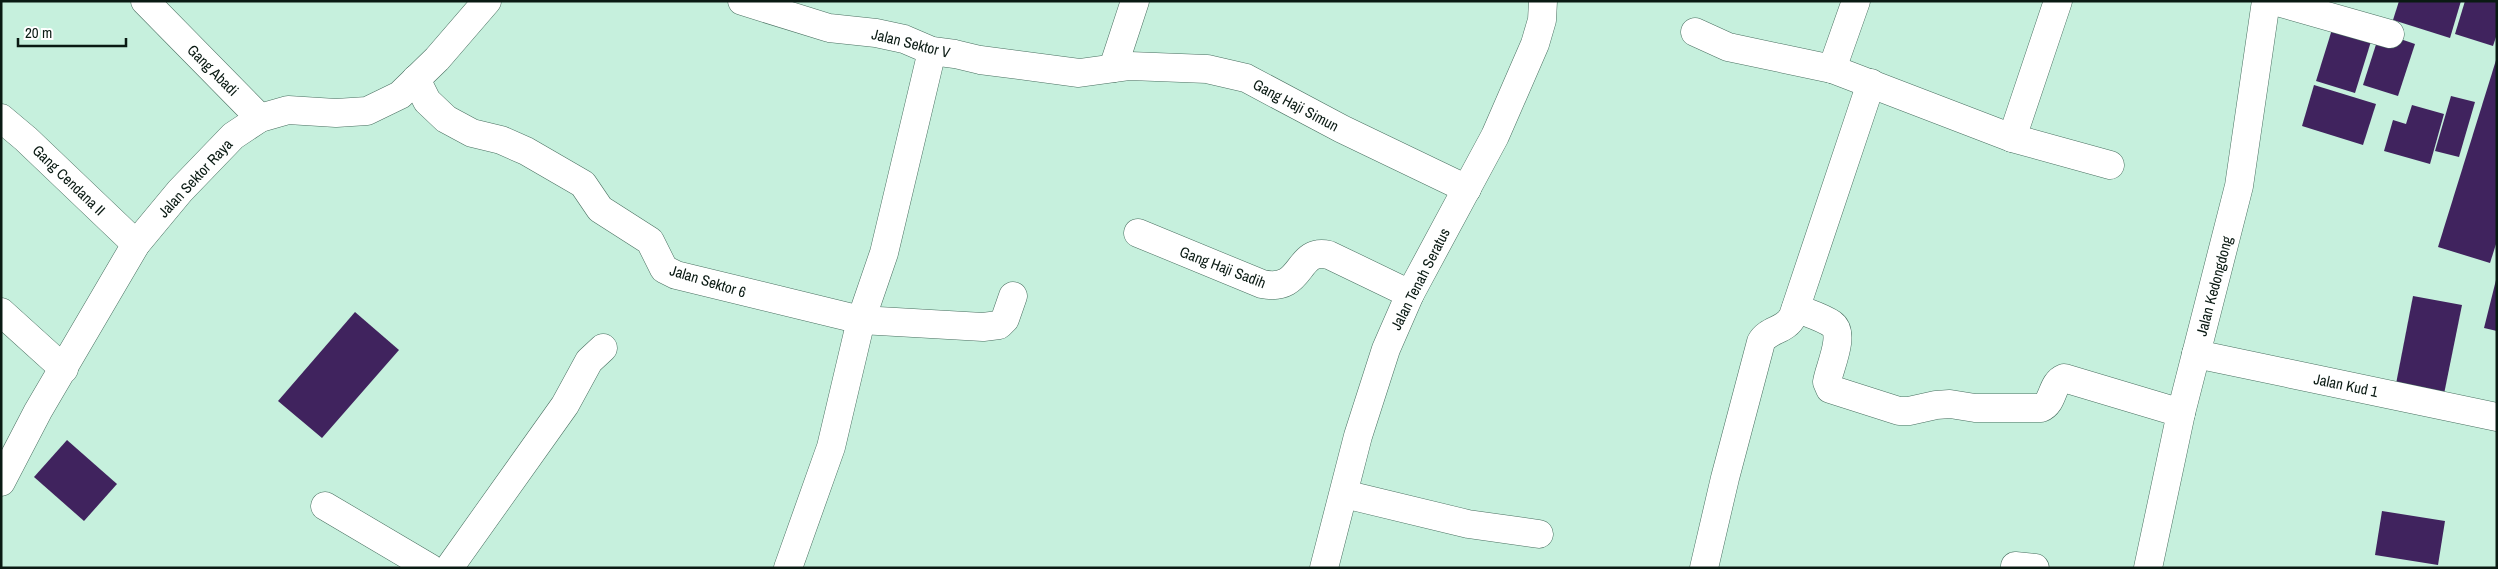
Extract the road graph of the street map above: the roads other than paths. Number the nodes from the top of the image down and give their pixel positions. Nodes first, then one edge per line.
1 (145, 1) edge
2 (487, 1) edge
3 (742, 1) edge
4 (1135, 1) edge
5 (1542, 1) edge
6 (1856, 1) edge
7 (2058, 1) edge
8 (2266, 1) edge
9 (2274, 1) edge
10 (1695, 32) dead end
11 (2390, 34) dead end
12 (932, 51) junction
13 (1113, 68) junction
14 (1832, 69) junction
15 (416, 79) junction
16 (1871, 84) junction
17 (1, 118) edge
18 (260, 118) junction
19 (2012, 138) junction
20 (2110, 165) dead end
21 (1467, 189) junction
22 (1138, 233) dead end
23 (136, 244) junction
24 (1410, 294) junction
25 (1013, 296) dead end
26 (1796, 308) junction
27 (1, 312) edge
28 (862, 320) junction
29 (603, 348) dead end
30 (2196, 354) junction
31 (64, 369) junction
32 (2180, 412) junction
33 (2497, 417) edge
34 (1, 482) edge
35 (1344, 494) junction
36 (325, 506) dead end
37 (1538, 534) dead end
38 (430, 568) edge
39 (449, 568) edge
40 (788, 568) edge
41 (1324, 568) edge
42 (1704, 568) edge
43 (2148, 568) edge

1 - 18 street, Gang Abadi
2 - 15 street, Jalan Sektor Raya
3 - 12 street, Jalan Sektor V
4 - 13 street
5 - 21 street, Jalan Tenah Seratus
6 - 14 street
7 - 19 street
8 - 30 street, Jalan Kedongdong
9 - 11 street
10 - 14 street
12 - 13 street, Jalan Sektor V
12 - 28 street
13 - 21 street, Gang Haji Simun
14 - 16 street
15 - 18 street, Jalan Sektor Raya
15 - 28 street, Jalan Sektor 6
16 - 19 street
16 - 26 street
17 - 23 street, Gang Cendana II
18 - 23 street, Jalan Sektor Raya
19 - 20 street
21 - 24 street, Jalan Tenah Seratus
22 - 24 street, Gang Haji Sadih
23 - 31 street, Jalan Sektor Raya
24 - 35 street, Jalan Tenah Seratus
25 - 28 street, Jalan Sektor 6
26 - 32 street
26 - 42 street
27 - 31 street
28 - 40 street
29 - 39 street
30 - 32 street, Jalan Kedongdong
30 - 33 street, Jalan Kud 1
31 - 34 street, Jalan Sektor Raya
32 - 43 street, Jalan Kedongdong
35 - 37 street
35 - 41 street, Jalan Tenah Seratus
36 - 38 street

